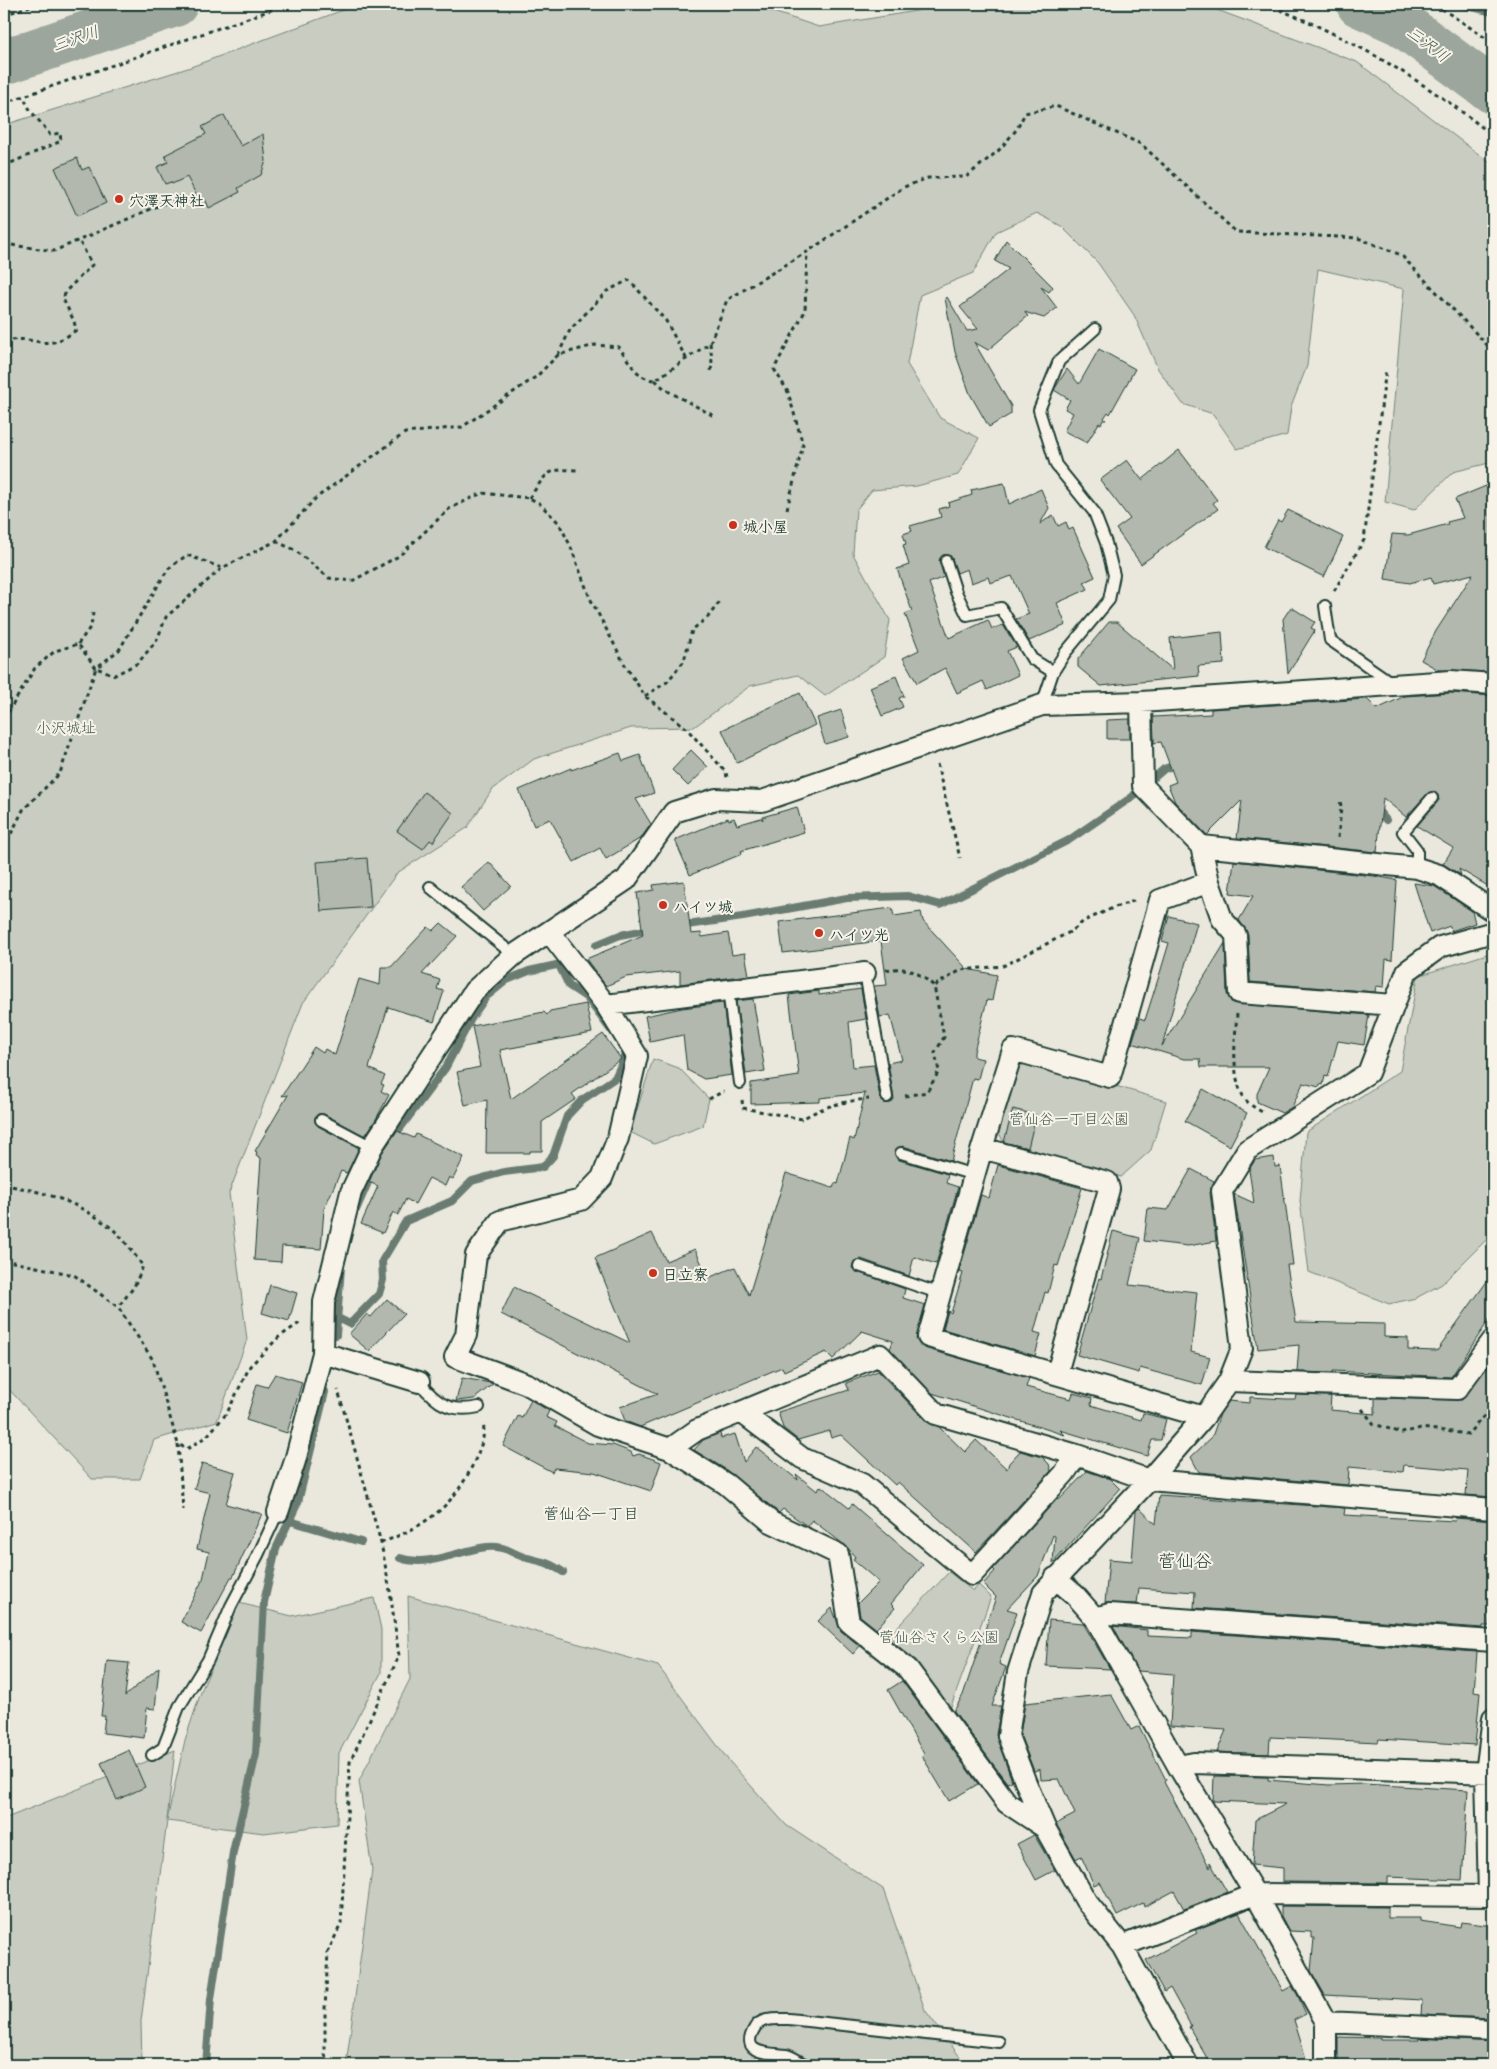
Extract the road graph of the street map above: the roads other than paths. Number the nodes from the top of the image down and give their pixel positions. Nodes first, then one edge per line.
1 (1096, 329) dead end
2 (946, 561) dead end
3 (1325, 606) road end
4 (1053, 672) junction
5 (1493, 684) edge
6 (1395, 685) junction
7 (1141, 702) junction
8 (1042, 705) junction
9 (1432, 798) dead end
10 (1201, 846) junction
11 (1417, 868) junction
12 (1209, 882) junction
13 (430, 887) dead end
14 (1493, 911) edge
15 (1493, 932) edge
16 (550, 933) junction
17 (514, 955) junction
18 (865, 973) joint
19 (728, 989) junction
20 (606, 1005) junction
21 (1394, 1005) junction
22 (740, 1083) road end
23 (886, 1097) road end
24 (321, 1120) dead end
25 (372, 1147) junction
26 (982, 1148) junction
27 (901, 1153) dead end
28 (974, 1175) junction
29 (858, 1266) dead end
30 (941, 1294) junction
31 (1493, 1340) edge
32 (323, 1353) junction
33 (1057, 1373) junction
34 (1229, 1381) junction
35 (420, 1382) joint
36 (479, 1407) road end
37 (741, 1412) junction
38 (1204, 1417) junction
39 (670, 1449) junction
40 (1077, 1455) junction
41 (1149, 1480) junction
42 (1493, 1509) edge
43 (278, 1512) joint
44 (1055, 1578) junction
45 (1096, 1618) junction
46 (1493, 1641) edge
47 (1493, 1718) edge
48 (152, 1755) dead end
49 (1178, 1766) junction
50 (1490, 1773) edge
51 (1045, 1828) junction
52 (1255, 1894) junction
53 (1491, 1896) edge
54 (1122, 1946) junction
55 (1326, 2022) junction
56 (1493, 2030) edge
57 (999, 2042) dead end
58 (806, 2065) edge
59 (1188, 2065) edge
60 (1326, 2065) edge

1 - 4 lane
2 - 4 lane
3 - 6 lane
4 - 8 lane
5 - 6 street
6 - 7 street
7 - 8 street
7 - 10 street
8 - 16 street
9 - 11 lane
10 - 11 street
10 - 12 street
11 - 14 street
12 - 21 street
12 - 26 street
13 - 17 lane
15 - 21 street
16 - 17 street
16 - 20 street
17 - 25 street
18 - 19 street
18 - 23 lane
19 - 20 street
19 - 22 lane
20 - 39 street
21 - 34 street
24 - 25 lane
25 - 32 street
26 - 28 street
26 - 33 street
27 - 28 lane
28 - 30 street
29 - 30 lane
30 - 33 street
31 - 34 street
32 - 35 street
32 - 43 street
33 - 38 street
34 - 38 street
35 - 36 lane
37 - 39 street
37 - 40 street
37 - 40 street
38 - 41 street
39 - 51 street
40 - 41 street
41 - 42 street
41 - 44 street
43 - 48 lane
44 - 45 street
44 - 51 street
45 - 46 street
45 - 49 street
47 - 50 street
49 - 50 street
49 - 52 street
50 - 53 street
51 - 54 street
52 - 53 street
52 - 54 street
52 - 55 street
54 - 59 street
55 - 56 street
55 - 60 street
57 - 58 lane

